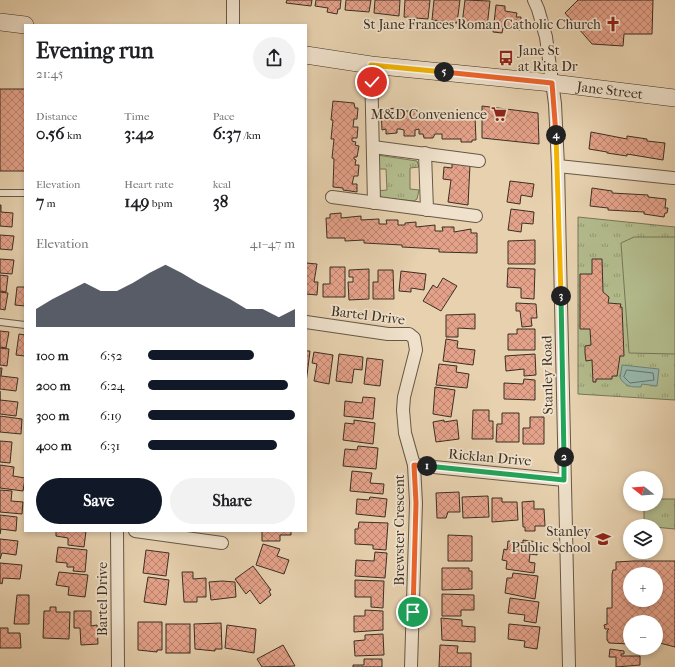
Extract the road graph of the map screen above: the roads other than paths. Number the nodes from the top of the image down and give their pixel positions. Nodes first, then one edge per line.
1 (233, 0) edge
2 (534, 0) edge
3 (0, 22) edge
4 (233, 24) edge
5 (24, 25) edge
6 (307, 56) edge
7 (371, 65) junction
8 (552, 83) junction
9 (675, 98) edge
10 (373, 147) junction
11 (425, 153) junction
12 (479, 161) dead end
13 (558, 166) junction
14 (673, 178) dead end
15 (24, 192) edge
16 (0, 193) edge
17 (332, 197) dead end
18 (374, 203) junction
19 (427, 210) junction
20 (476, 216) dead end
21 (0, 322) edge
22 (307, 322) edge
23 (24, 325) edge
24 (414, 465) junction
25 (564, 480) junction
26 (117, 532) edge
27 (143, 532) edge
28 (222, 542) dead end
29 (118, 667) edge
30 (411, 667) edge
31 (569, 667) edge

1 - 4 street
2 - 8 street, Stanley Road
3 - 5 main road
6 - 7 main road, Jane Street
7 - 8 main road, Jane Street
7 - 10 street
8 - 9 main road, Jane Street
8 - 13 street, Stanley Road
10 - 11 street
10 - 18 street
11 - 12 street
11 - 19 street
13 - 14 street
13 - 25 street, Stanley Road
15 - 16 lane
17 - 18 street
18 - 19 street
19 - 20 street
21 - 23 lane
22 - 24 street, Bartel Drive
24 - 25 street, Ricklan Drive
24 - 30 street, Brewster Crescent
25 - 31 street, Stanley Road
26 - 29 street, Bartel Drive
27 - 28 street

